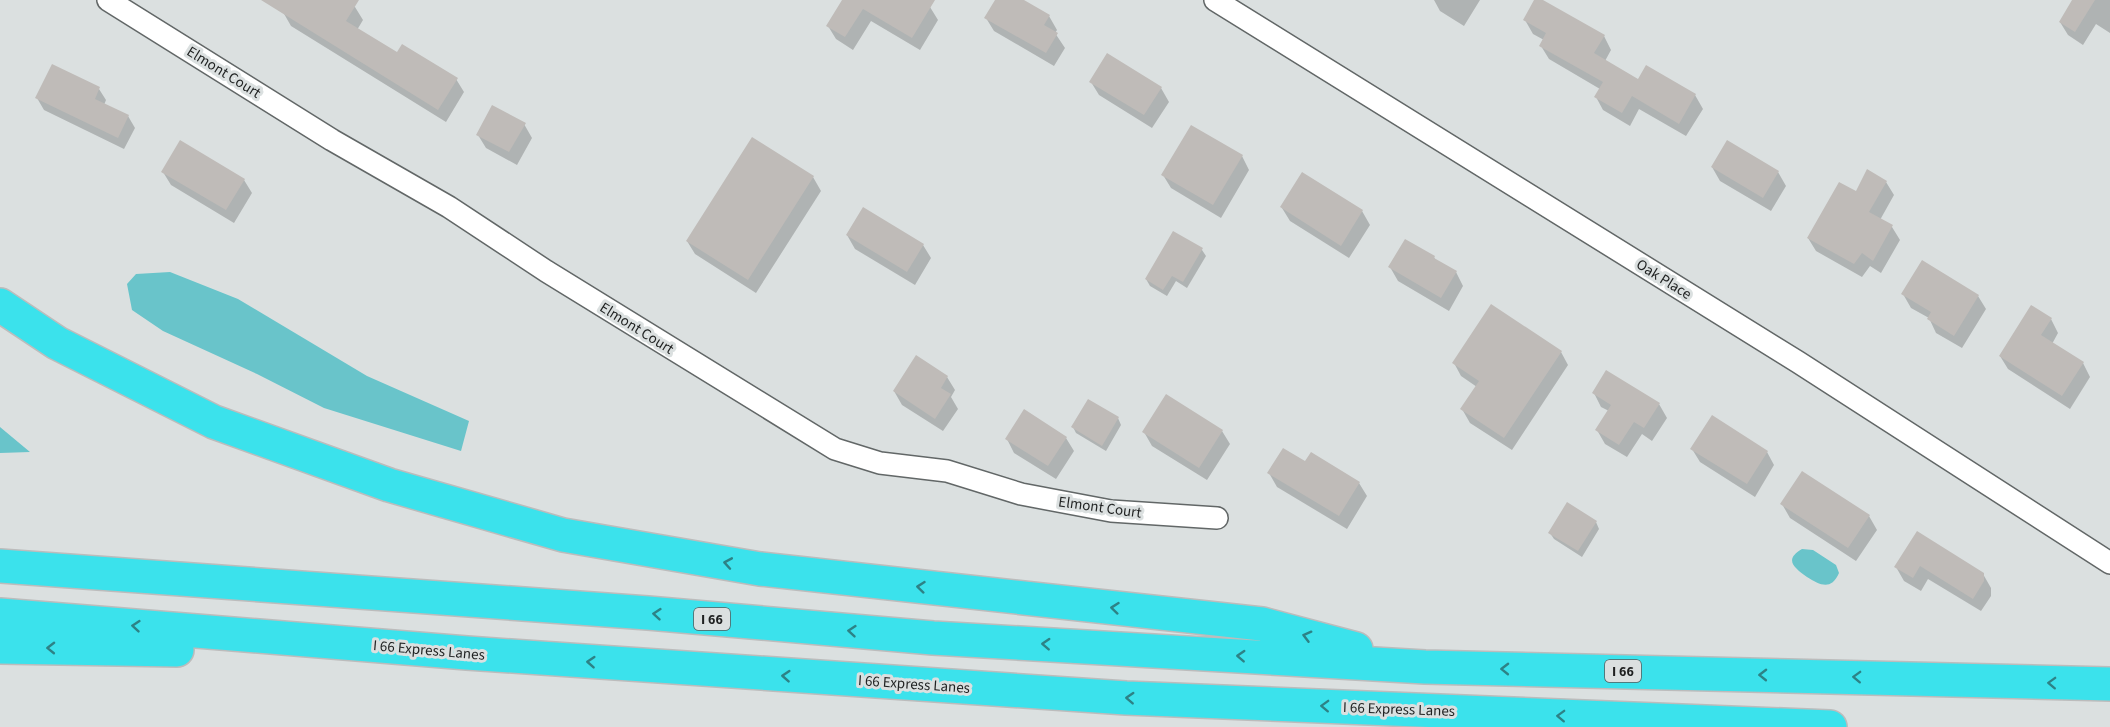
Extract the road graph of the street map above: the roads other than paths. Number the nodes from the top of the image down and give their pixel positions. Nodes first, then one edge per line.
1 (108, 0) edge
2 (1215, 0) edge
3 (0, 305) edge
4 (1217, 518) dead end
5 (2110, 563) edge
6 (0, 566) edge
7 (0, 615) edge
8 (0, 647) edge
9 (467, 654) junction
10 (1425, 667) junction
11 (2110, 684) edge
12 (1830, 727) edge

1 - 4 street, Elmont Court
2 - 5 street, Oak Place
10 -> 3 highway
10 -> 6 highway, I 66
9 -> 7 highway, I 66 Express Lanes
9 -> 8 highway
12 -> 9 highway, I 66 Express Lanes
11 -> 10 highway, I 66

